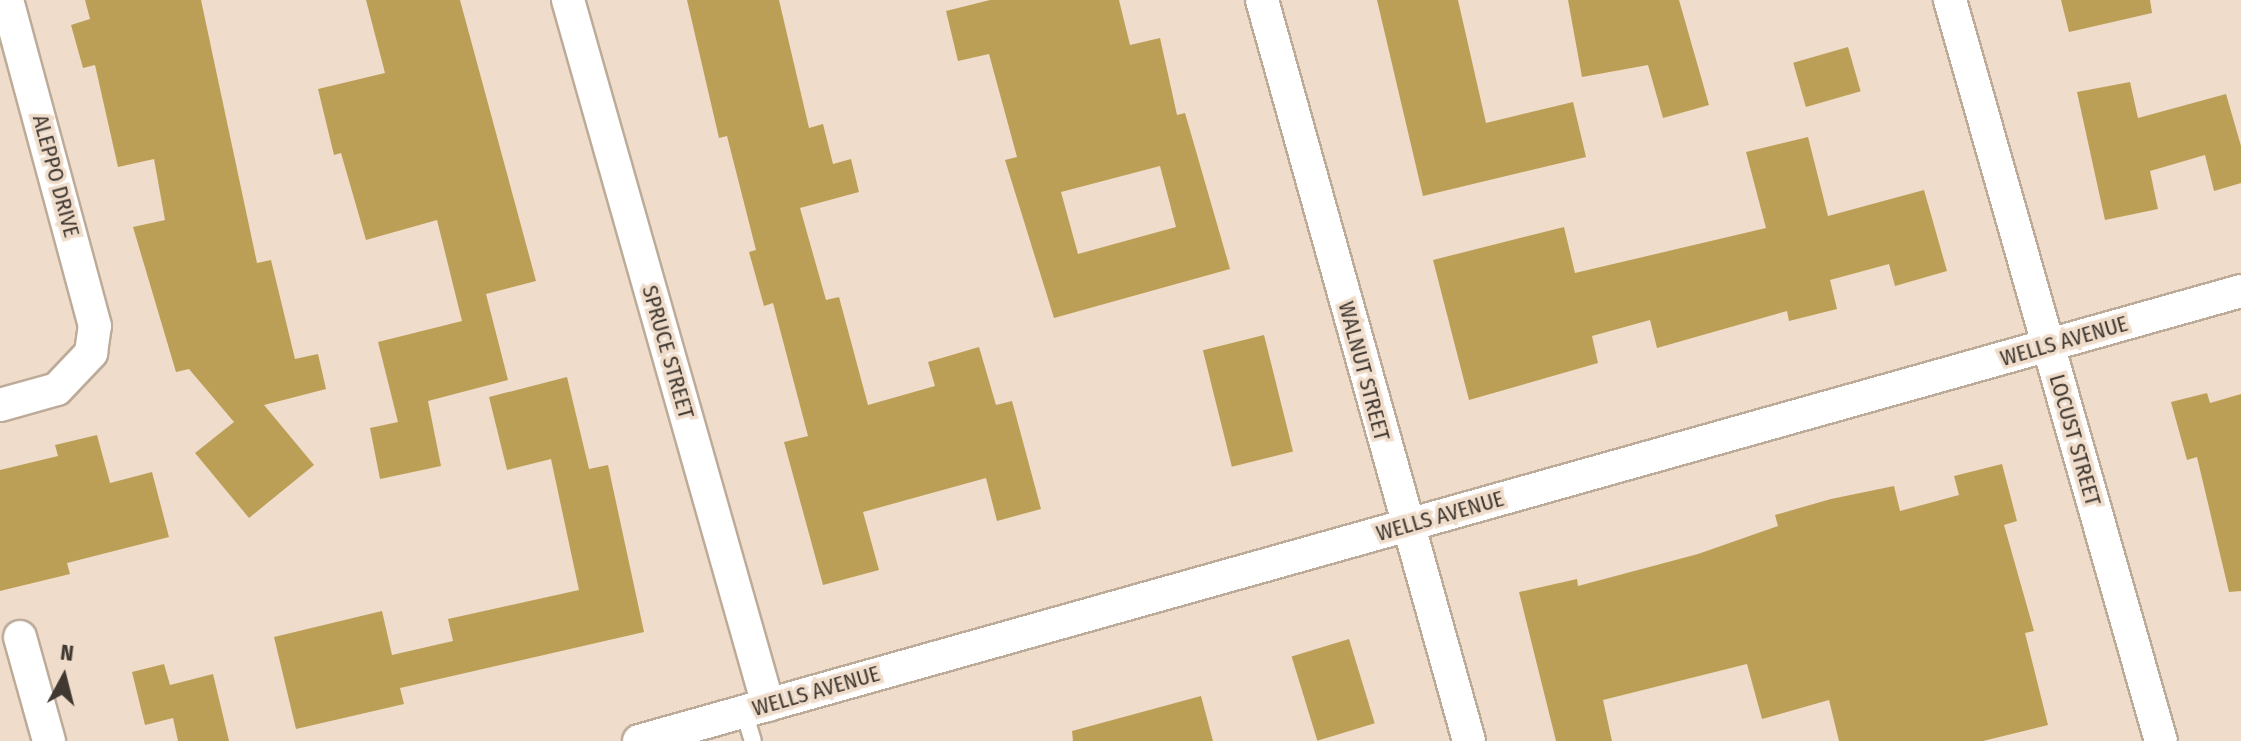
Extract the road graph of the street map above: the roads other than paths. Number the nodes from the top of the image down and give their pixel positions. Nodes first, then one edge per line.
1 (7, 0) edge
2 (568, 0) edge
3 (1262, 0) edge
4 (1950, 0) edge
5 (2241, 291) edge
6 (2048, 345) junction
7 (0, 405) edge
8 (1407, 525) junction
9 (20, 637) dead end
10 (755, 719) edge
11 (49, 741) edge
12 (639, 741) edge
13 (1469, 741) edge
14 (2161, 741) edge

1 - 7 street, ALEPPO DRIVE
2 - 10 street, SPRUCE STREET
3 - 8 street, WALNUT STREET
4 - 6 street, LOCUST STREET
5 - 6 street, WELLS AVENUE
6 - 8 street, WELLS AVENUE
6 - 14 street, LOCUST STREET
8 - 10 street, WELLS AVENUE
8 - 13 street, WALNUT STREET
9 - 11 street
10 - 12 street, WELLS AVENUE

